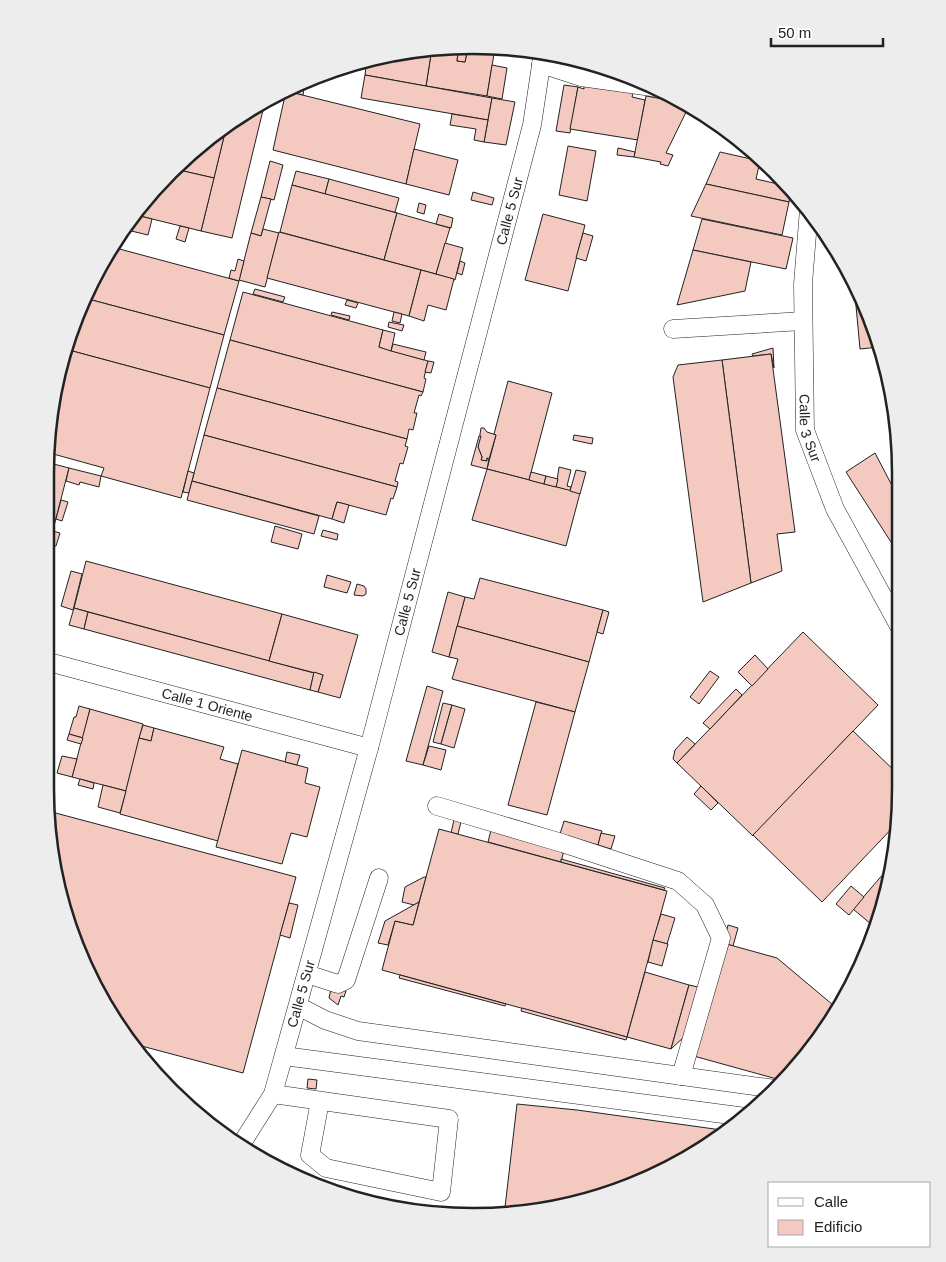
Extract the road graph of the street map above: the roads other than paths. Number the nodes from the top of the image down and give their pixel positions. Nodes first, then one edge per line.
1 (542, 60) edge
2 (547, 61) edge
3 (627, 83) edge
4 (808, 221) edge
5 (804, 321) junction
6 (674, 329) dead end
7 (892, 613) edge
8 (54, 663) edge
9 (369, 748) junction
10 (437, 806) dead end
11 (379, 878) dead end
12 (307, 974) junction
13 (298, 1006) junction
14 (284, 1056) junction
15 (681, 1076) junction
16 (766, 1088) edge
17 (273, 1094) junction
18 (320, 1101) junction
19 (735, 1116) edge
20 (244, 1140) edge

1 - 9 street, Calle 5 Sur
2 - 3 street
4 - 5 street, Calle 3 Sur
5 - 6 street
5 - 7 street, Calle 3 Sur
8 - 9 street, Calle 1 Oriente
9 - 12 street, Calle 5 Sur
10 - 15 street
11 - 12 street
12 - 13 street, Calle 5 Sur
13 - 14 street, Calle 5 Sur
13 - 15 street
14 - 17 street, Calle 5 Sur
14 - 19 street
15 - 16 street
17 - 18 street
17 - 20 street, Calle 5 Sur
18 - 18 street

